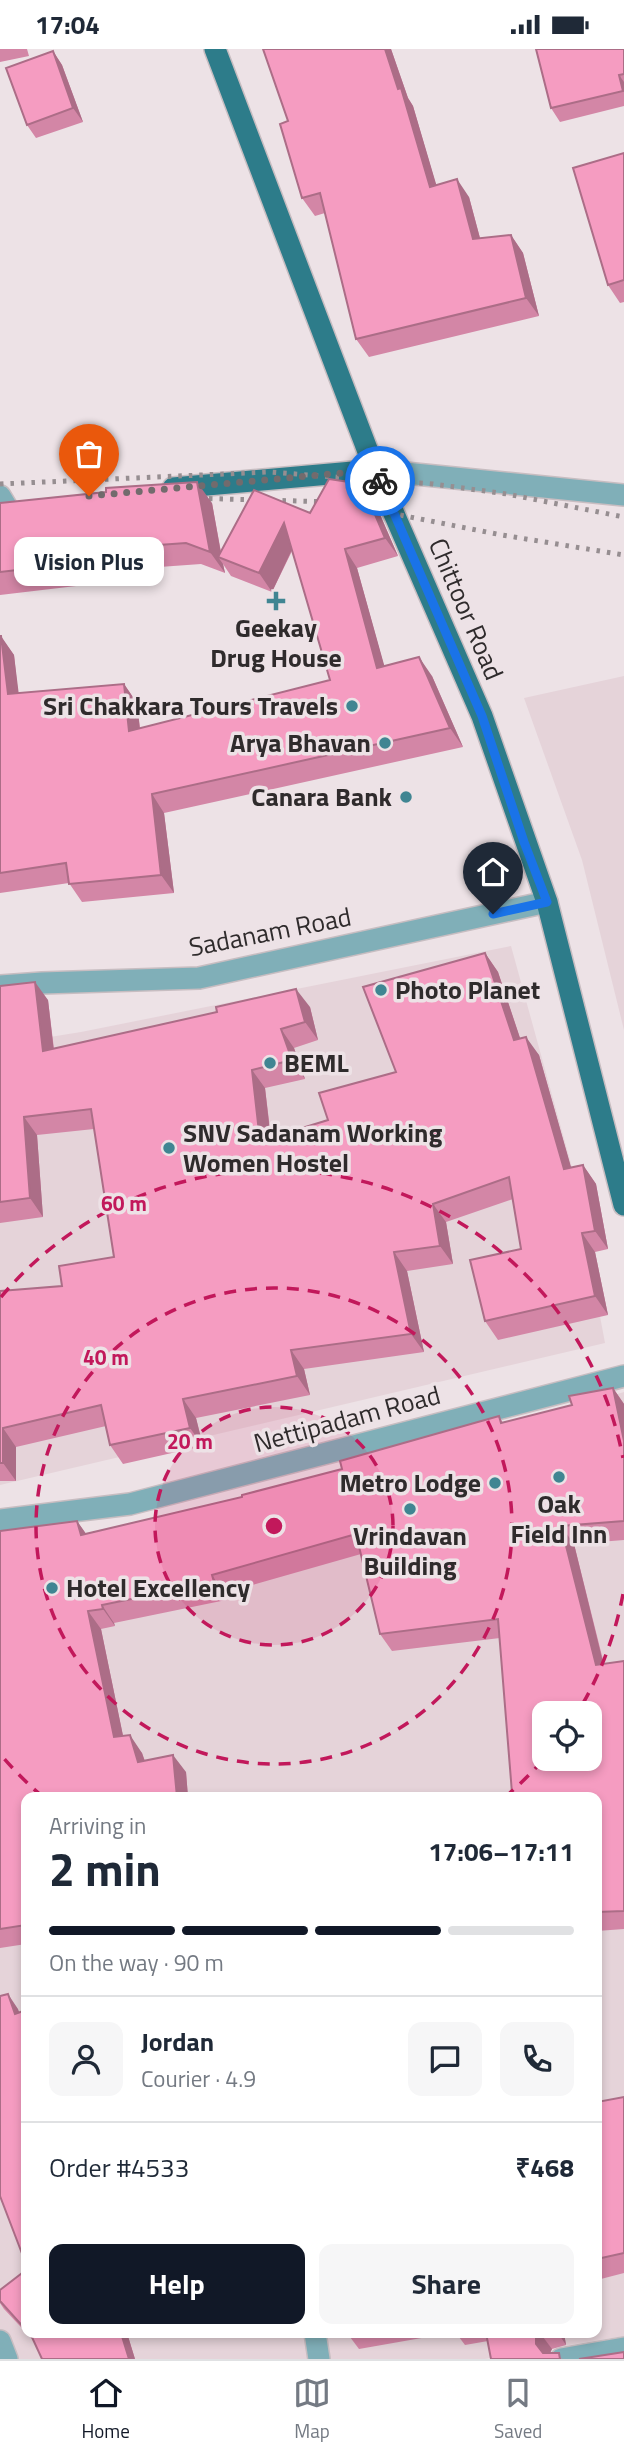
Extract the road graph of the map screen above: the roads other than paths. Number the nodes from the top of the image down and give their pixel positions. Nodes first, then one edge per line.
1 (215, 49) edge
2 (375, 470) junction
3 (158, 490) edge
4 (624, 495) edge
5 (2, 503) edge
6 (29, 503) edge
7 (547, 902) junction
8 (0, 986) edge
9 (624, 1205) edge
10 (624, 1376) edge
11 (0, 1520) edge
12 (316, 2338) edge
13 (0, 2341) edge
14 (624, 2348) edge
15 (7, 2359) edge
16 (319, 2359) edge
17 (561, 2359) edge

1 - 2 main road, Chittoor Road
2 - 3 main road
2 - 4 street
2 - 7 main road, Chittoor Road
5 - 6 main road
7 - 8 street, Sadanam Road
7 - 9 main road, Chittoor Road
10 - 11 street, Nettipadam Road
12 - 16 street
13 - 15 street
14 - 17 street

